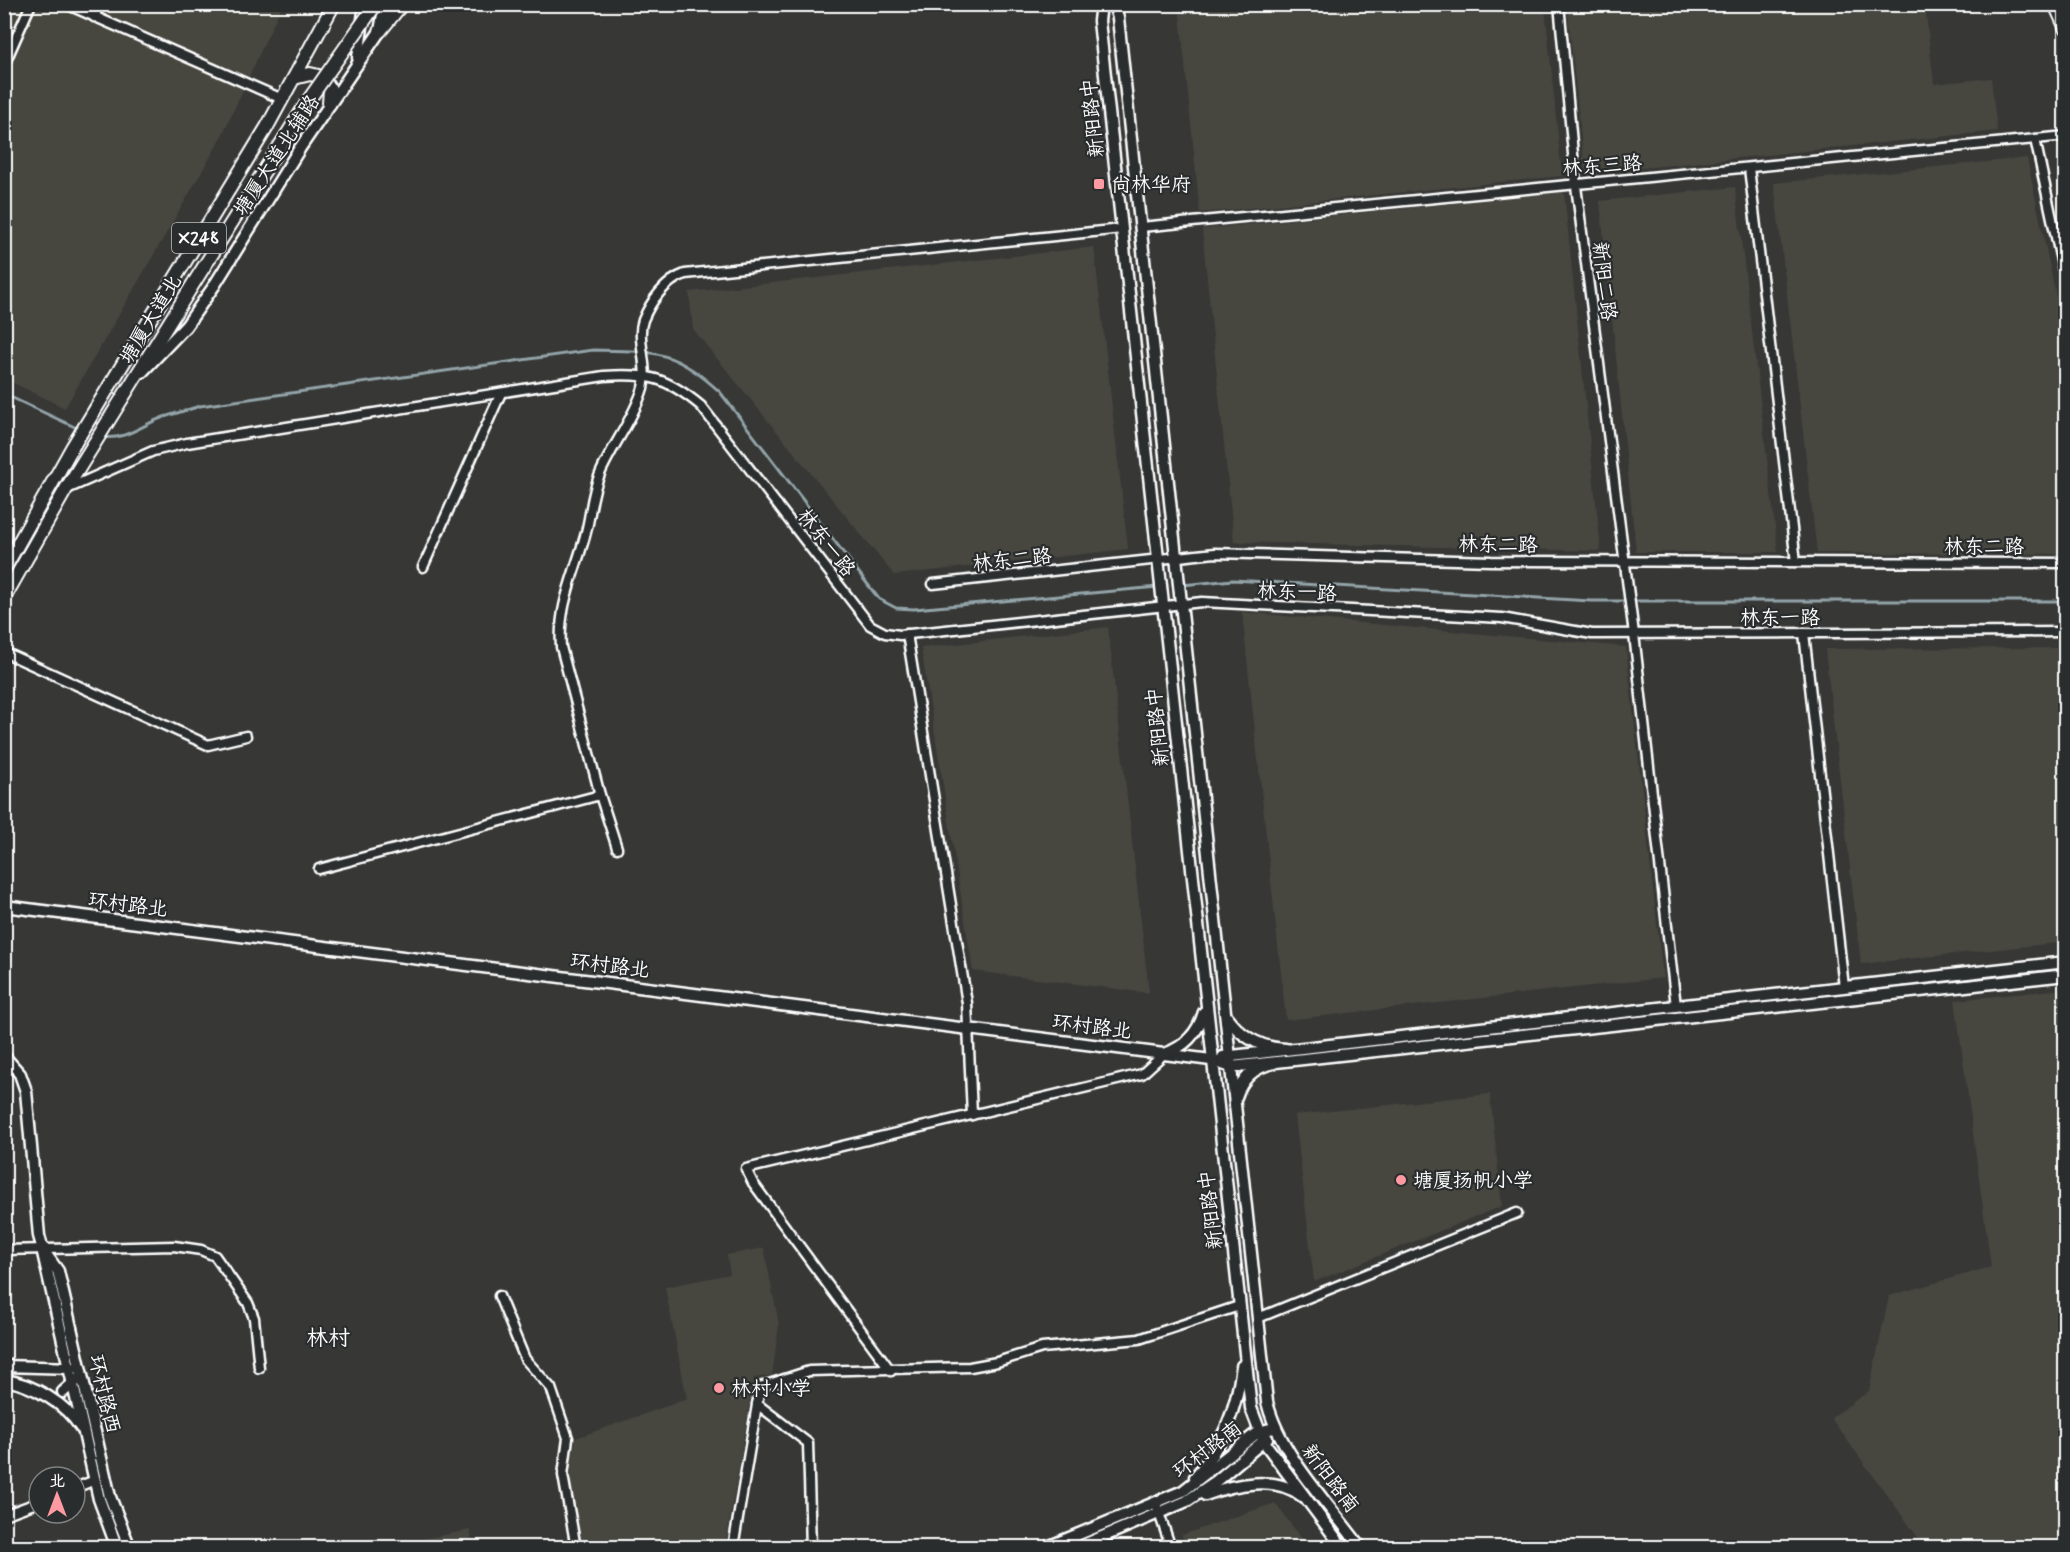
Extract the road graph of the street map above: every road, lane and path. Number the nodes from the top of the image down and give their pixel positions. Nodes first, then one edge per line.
1 (32, 4) edge
2 (66, 4) edge
3 (100, 4) edge
4 (334, 4) edge
5 (365, 4) edge
6 (376, 4) edge
7 (385, 4) edge
8 (402, 4) edge
9 (1101, 4) edge
10 (1114, 4) edge
11 (1559, 4) edge
12 (2056, 4) edge
13 (94, 17) junction
14 (2066, 26) edge
15 (380, 32) junction
16 (4, 65) edge
17 (356, 65) junction
18 (294, 78) junction
19 (282, 99) junction
20 (330, 104) junction
21 (2066, 136) edge
22 (2034, 139) junction
23 (1749, 168) junction
24 (1576, 186) junction
25 (1141, 227) junction
26 (1122, 229) junction
27 (2066, 284) edge
28 (646, 374) junction
29 (138, 376) junction
30 (501, 393) junction
31 (66, 489) junction
32 (1625, 561) junction
33 (1177, 562) junction
34 (1796, 562) junction
35 (2066, 563) edge
36 (1158, 564) junction
37 (423, 567) dead end
38 (4, 568) edge
39 (933, 584) dead end
40 (4, 598) edge
41 (1181, 604) junction
42 (1162, 606) junction
43 (2066, 632) edge
44 (1804, 633) junction
45 (907, 634) junction
46 (1634, 634) junction
47 (4, 652) edge
48 (246, 736) dead end
49 (600, 795) junction
50 (617, 848) dead end
51 (319, 870) dead end
52 (4, 906) edge
53 (2066, 963) edge
54 (2066, 975) edge
55 (1844, 987) junction
56 (1205, 1006) junction
57 (1676, 1006) junction
58 (1226, 1016) junction
59 (968, 1029) junction
60 (1286, 1049) junction
61 (1164, 1054) junction
62 (4, 1056) edge
63 (1230, 1056) junction
64 (1211, 1060) junction
65 (1274, 1063) junction
66 (1231, 1067) junction
67 (1235, 1103) junction
68 (972, 1115) junction
69 (1517, 1213) dead end
70 (4, 1250) edge
71 (43, 1250) junction
72 (499, 1296) dead end
73 (1239, 1306) junction
74 (1258, 1318) junction
75 (1244, 1348) junction
76 (4, 1366) edge
77 (55, 1366) junction
78 (69, 1366) junction
79 (259, 1368) dead end
80 (891, 1371) junction
81 (81, 1372) junction
82 (4, 1380) edge
83 (73, 1385) junction
84 (63, 1392) junction
85 (45, 1395) junction
86 (757, 1404) junction
87 (1274, 1428) junction
88 (84, 1432) junction
89 (1261, 1437) junction
90 (95, 1480) junction
91 (87, 1483) edge
92 (1185, 1496) junction
93 (1307, 1500) junction
94 (27, 1506) edge
95 (1158, 1509) junction
96 (4, 1515) edge
97 (117, 1548) edge
98 (130, 1548) edge
99 (576, 1548) edge
100 (734, 1548) edge
101 (811, 1548) edge
102 (1045, 1548) edge
103 (1076, 1548) edge
104 (1171, 1548) edge
105 (1343, 1548) edge
106 (1361, 1548) edge

1 - 16 street
2 - 13 street
3 - 13 street
4 - 18 main road, 塘厦大道北 / X248
5 - 17 main road, 塘厦大道北辅路
6 - 29 main road, 塘厦大道北 / X248, bridge
7 - 15 main road, 塘厦大道北辅路
8 - 15 main road
9 - 26 main road, 新阳路中
10 - 25 main road, 新阳路中
11 - 24 street, 新阳二路
12 - 14 highway
13 - 19 street
15 - 17 main road, 塘厦大道北辅路
17 - 20 main road, 塘厦大道北辅路
18 - 19 main road, 塘厦大道北 / X248
18 - 20 main road
19 - 38 main road, 塘厦大道北 / X248
20 - 29 main road, 塘厦大道北辅路
21 - 22 street, 林东三路
22 - 23 street, 林东三路
22 - 27 street
23 - 24 street, 林东三路
23 - 34 street
24 - 25 street, 林东三路
24 - 32 street, 新阳二路
25 - 33 main road, 新阳路中
26 - 28 street
26 - 36 main road, 新阳路中
28 - 30 street
28 - 45 street, 林东一路
28 - 49 street
29 - 31 main road, 塘厦大道北 / X248
30 - 31 street
30 - 37 street
31 - 40 main road, 塘厦大道北 / X248
32 - 33 street, 林东二路
32 - 34 street, 林东二路
32 - 46 street, 新阳二路
33 - 36 street, 林东二路
33 - 41 main road, 新阳路中
34 - 35 street, 林东二路
36 - 39 street, 林东二路
36 - 42 main road, 新阳路中
41 - 42 street, 林东一路
41 - 46 street, 林东一路
41 - 58 main road, 新阳路中
42 - 45 street, 林东一路
42 - 56 main road, 新阳路中
43 - 44 street, 林东一路
44 - 46 street, 林东一路
44 - 55 street
45 - 59 street
46 - 57 street, 新阳二路
47 - 48 street
49 - 50 street
49 - 51 street
52 - 59 main road, 环村路北
53 - 55 main road
54 - 65 main road
55 - 57 main road
56 - 61 main road
56 - 64 main road, 新阳路中
57 - 60 main road
58 - 60 main road
58 - 63 main road, 新阳路中
59 - 61 main road, 环村路北
59 - 68 street
60 - 63 main road
61 - 64 main road, 环村路北
61 - 68 street
62 - 71 main road, 环村路西
63 - 64 main road
63 - 66 main road, 新阳路中
64 - 66 main road
64 - 73 main road, 新阳路中
65 - 66 main road
65 - 67 main road
66 - 67 main road, 新阳路中
67 - 74 main road, 新阳路中
68 - 80 street
69 - 74 street
70 - 71 street
71 - 78 main road, 环村路西
71 - 79 street
71 - 81 main road, 环村路西
72 - 99 street
73 - 75 main road, 新阳路中
73 - 80 street
74 - 87 main road, 新阳路中
75 - 89 main road, 新阳路中
75 - 92 main road
76 - 77 main road
77 - 78 main road
77 - 84 main road
78 - 81 main road
78 - 83 main road, 环村路西
80 - 86 street
81 - 83 main road
81 - 98 main road, 环村路西
82 - 85 main road
83 - 84 main road
83 - 88 main road, 环村路西
84 - 85 main road
85 - 88 main road
86 - 100 street
86 - 101 street
87 - 89 main road, 环村路南
87 - 106 main road, 新阳路南
88 - 90 main road, 环村路西
89 - 92 main road, 环村路南
89 - 93 main road, 新阳路南
90 - 91 street
90 - 97 main road, 环村路西
92 - 93 main road
92 - 95 main road, 环村路南
93 - 105 main road, 新阳路南
94 - 96 street
95 - 102 main road, 环村路南
95 - 103 main road, 环村路南
95 - 104 street

